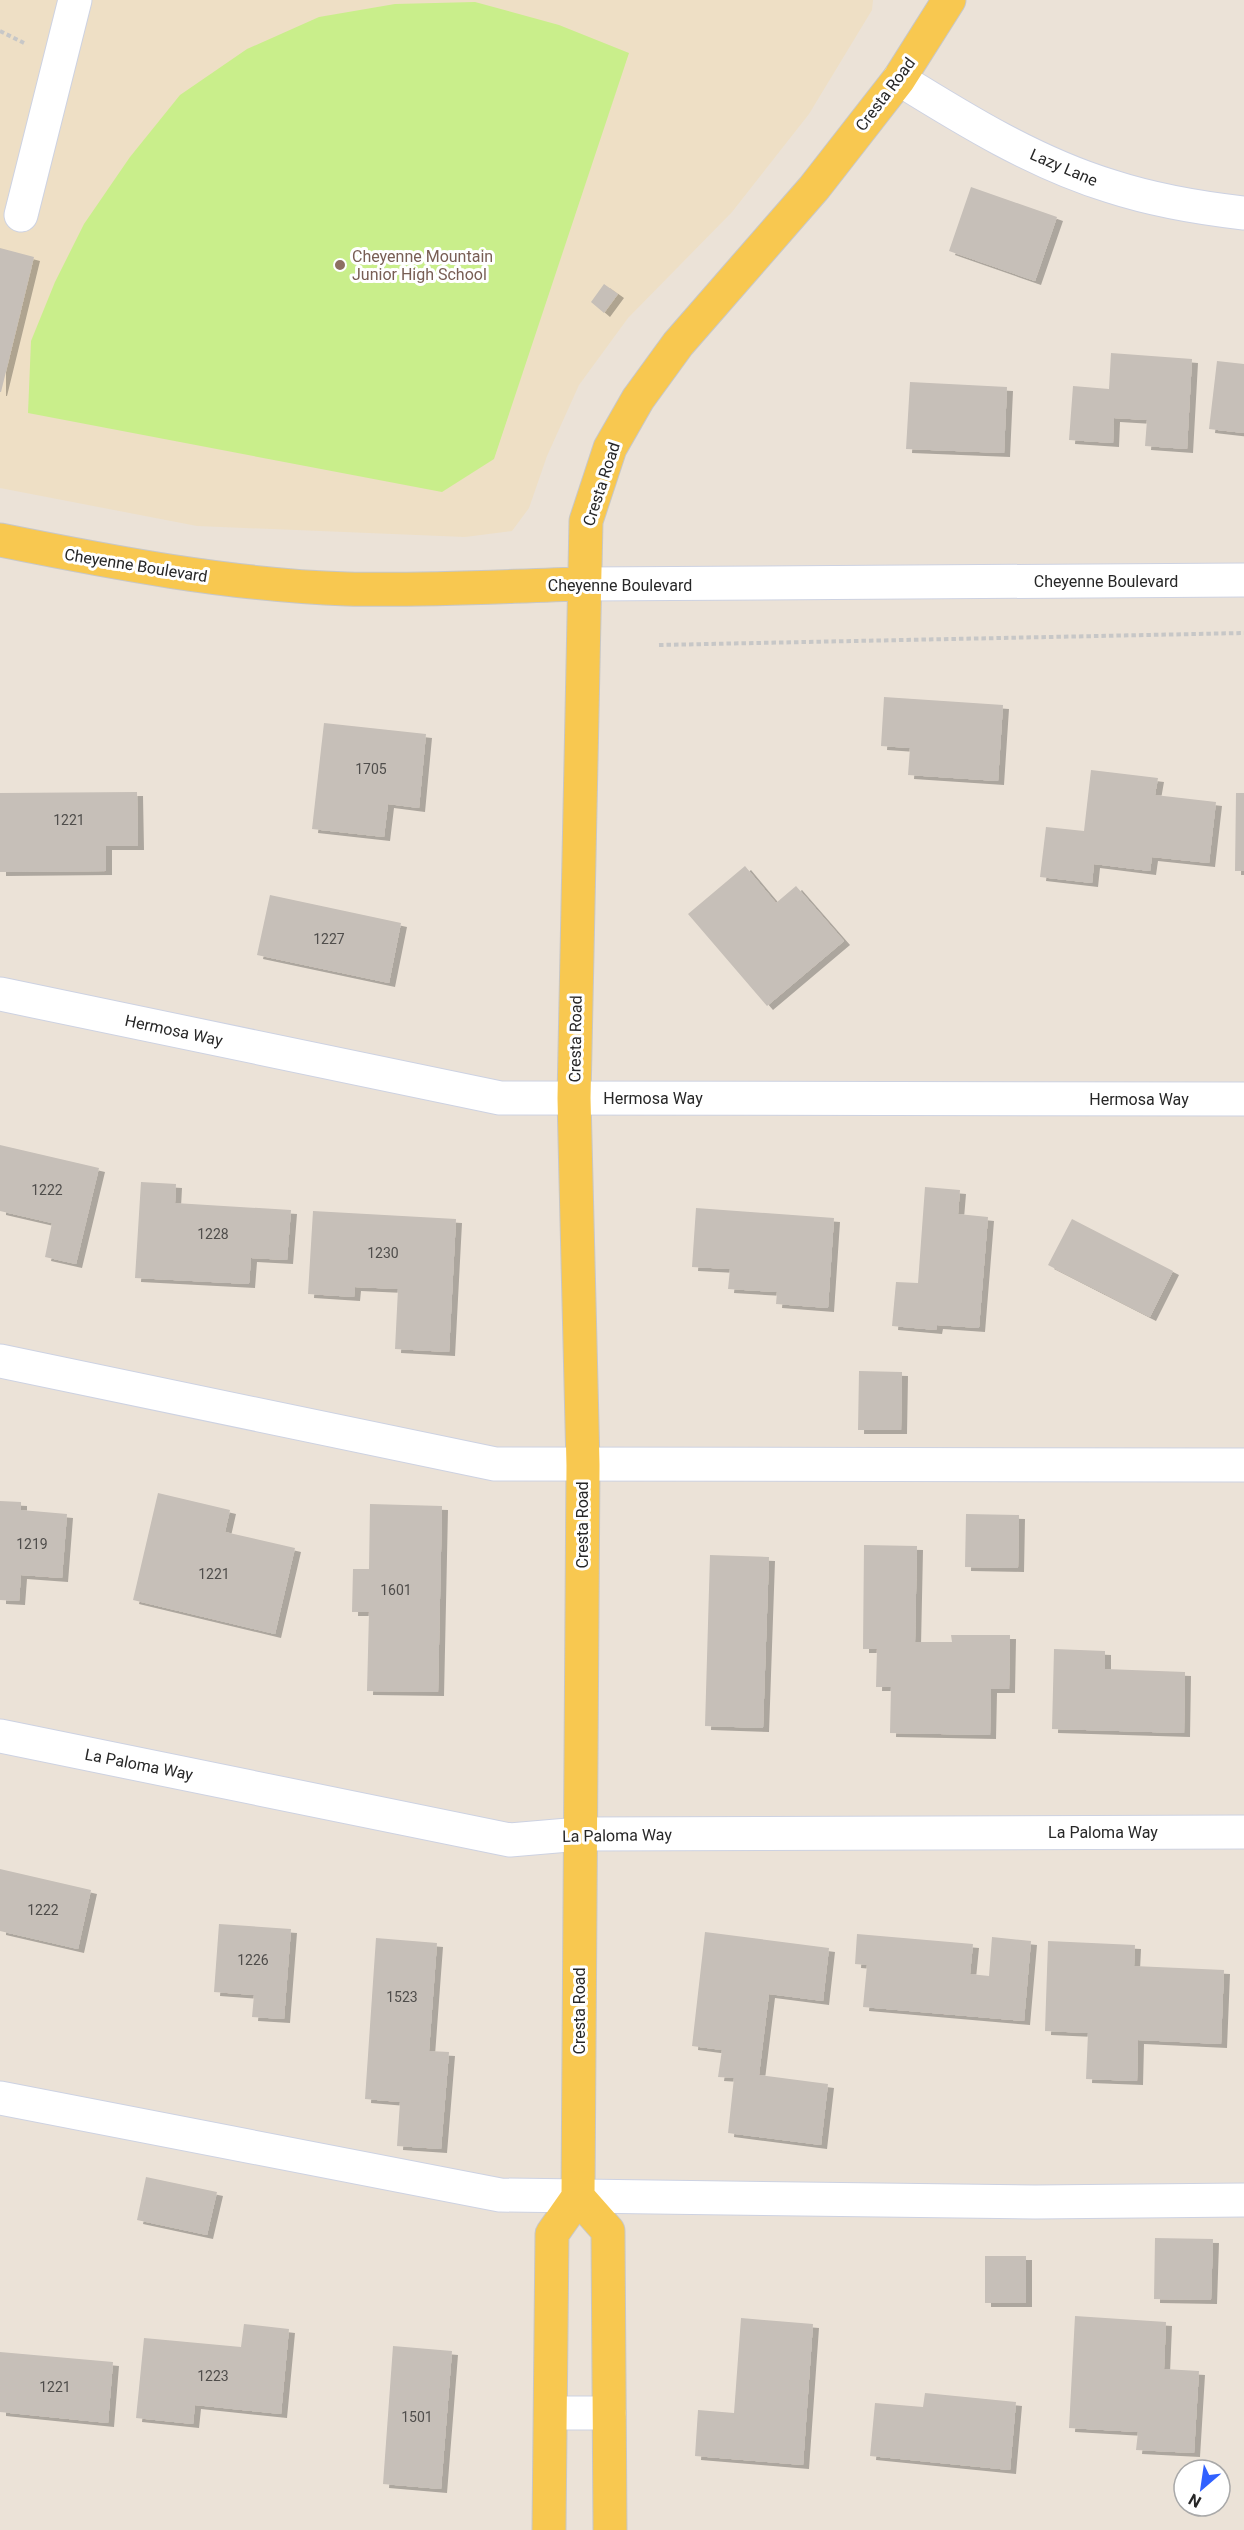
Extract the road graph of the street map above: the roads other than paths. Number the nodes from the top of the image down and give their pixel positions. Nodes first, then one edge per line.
1 (75, 0) edge
2 (949, 0) edge
3 (898, 79) junction
4 (1244, 213) edge
5 (21, 215) dead end
6 (0, 540) edge
7 (1244, 580) edge
8 (584, 584) junction
9 (0, 994) edge
10 (574, 1098) junction
11 (1244, 1099) edge
12 (0, 1361) edge
13 (583, 1465) junction
14 (1244, 1465) edge
15 (0, 1736) edge
16 (1244, 1832) edge
17 (580, 1834) junction
18 (0, 2098) edge
19 (578, 2197) junction
20 (1244, 2200) edge
21 (609, 2413) junction
22 (552, 2414) junction
23 (549, 2530) edge
24 (610, 2530) edge

1 - 5 street
2 - 3 main road, Cresta Road
3 - 4 street, Lazy Lane
3 - 8 main road, Cresta Road
6 - 8 main road, Cheyenne Boulevard
7 - 8 street, Cheyenne Boulevard
8 - 10 main road, Cresta Road
9 - 10 street, Hermosa Way
10 - 11 street, Hermosa Way
10 - 13 main road, Cresta Road
12 - 13 street
13 - 14 street
13 - 17 main road, Cresta Road
15 - 17 street, La Paloma Way
16 - 17 street, La Paloma Way
17 - 19 main road, Cresta Road
18 - 19 street
19 - 20 street
19 - 21 main road
19 - 22 main road
21 - 22 street
21 - 24 main road
22 - 23 main road

